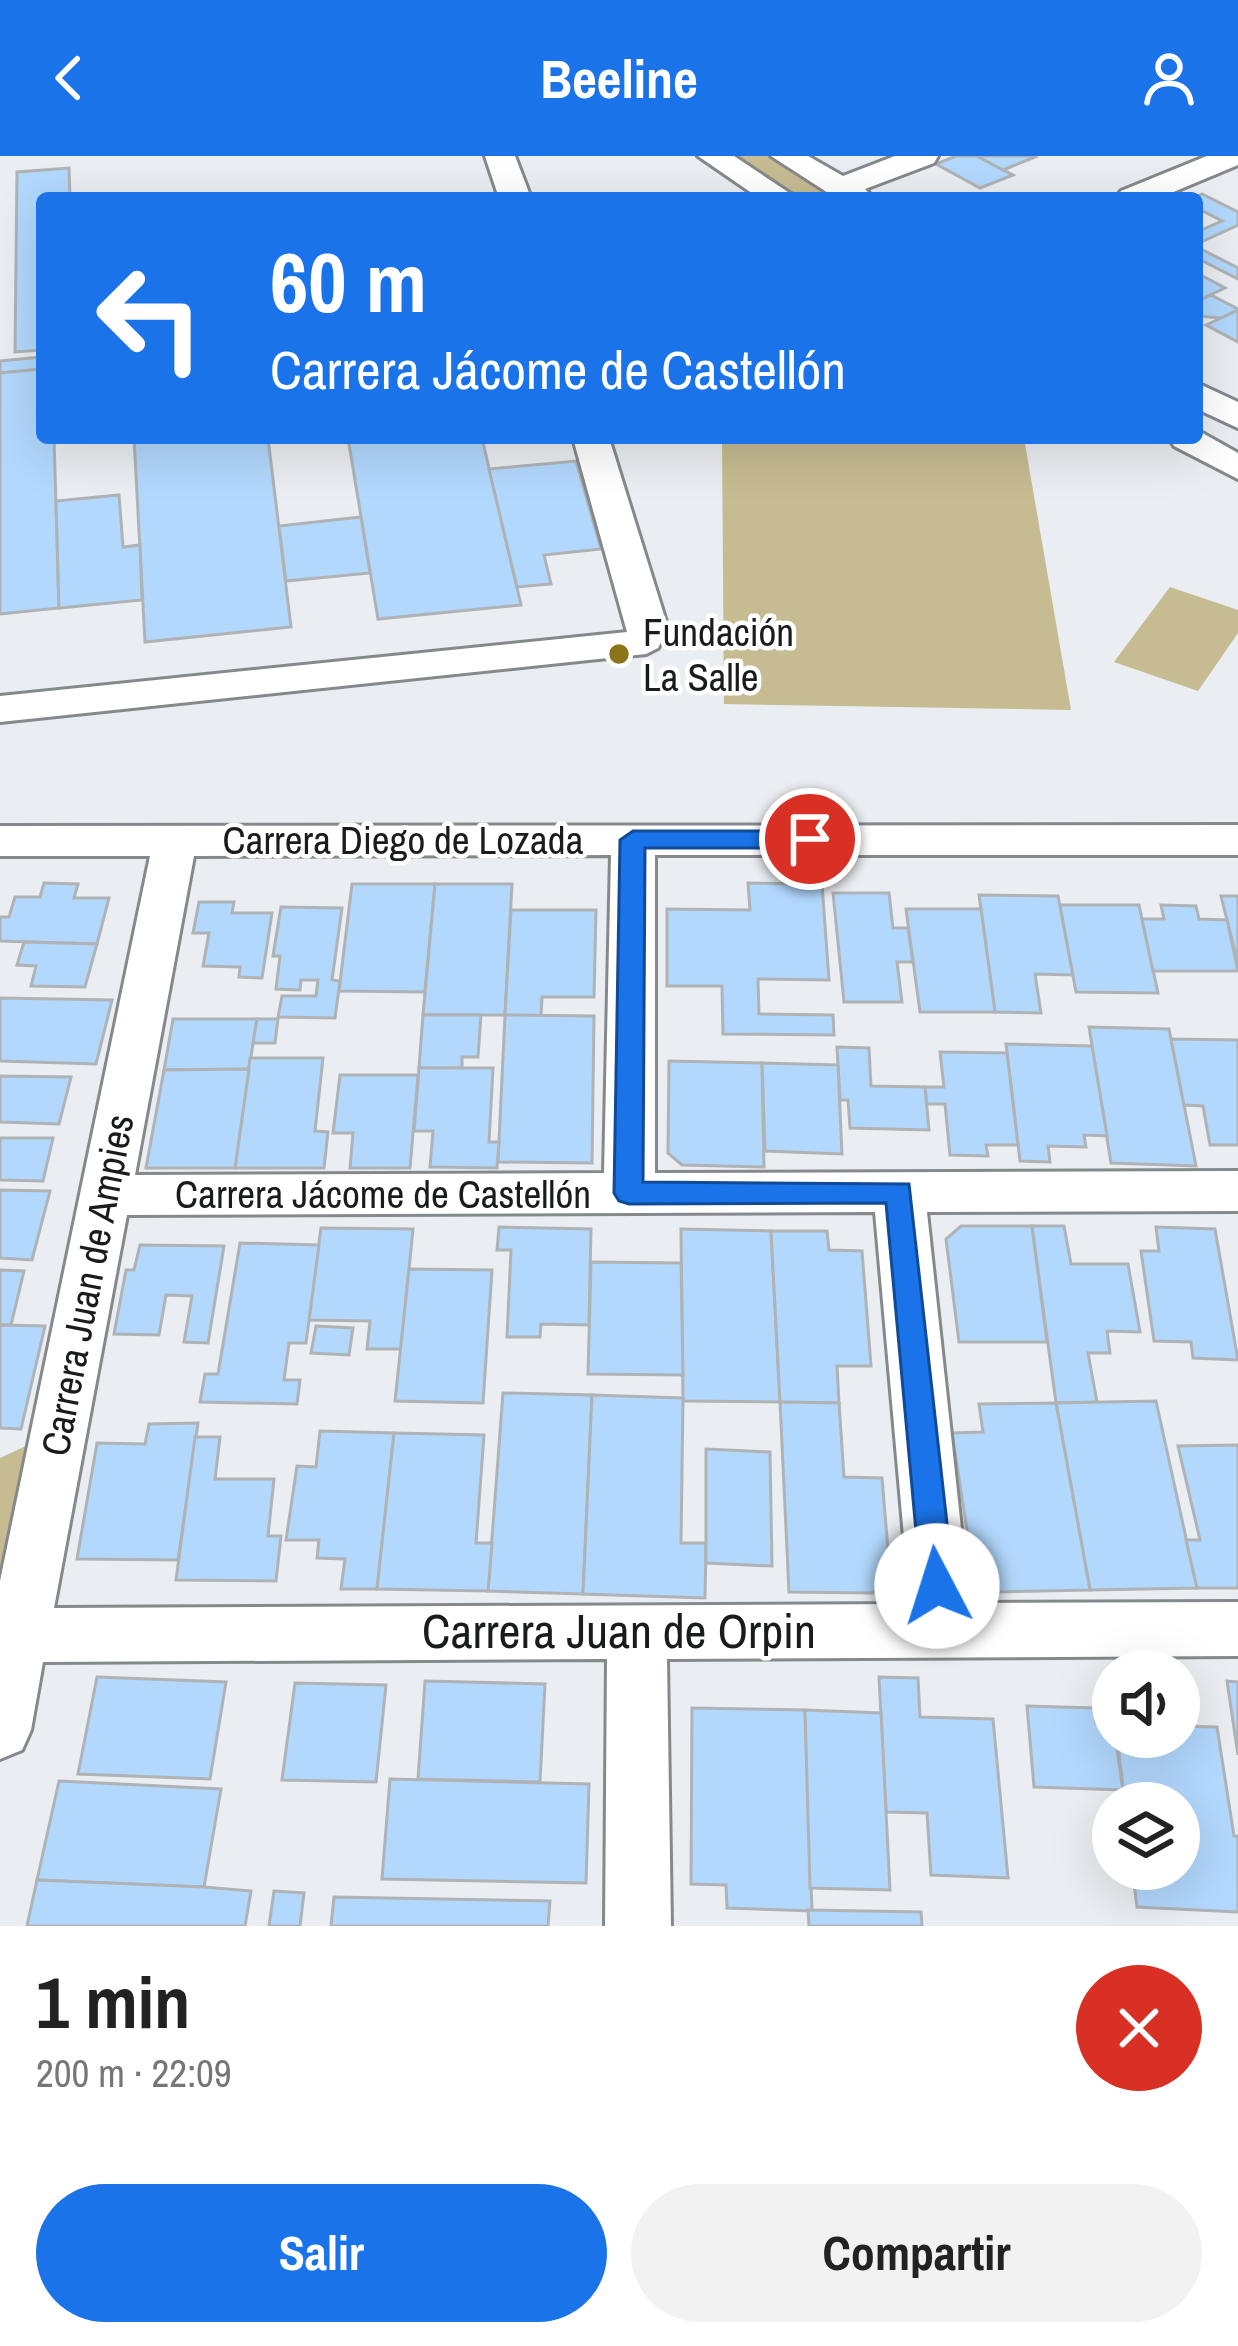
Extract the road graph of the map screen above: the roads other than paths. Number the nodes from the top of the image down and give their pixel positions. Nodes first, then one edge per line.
1 (500, 156) edge
2 (713, 156) edge
3 (786, 156) edge
4 (923, 156) edge
5 (1234, 156) edge
6 (513, 192) edge
7 (772, 192) edge
8 (847, 192) edge
9 (851, 192) edge
10 (1147, 192) edge
11 (1203, 398) edge
12 (1238, 418) edge
13 (593, 444) edge
14 (1197, 444) edge
15 (1238, 468) edge
16 (0, 709) edge
17 (633, 840) junction
18 (1238, 840) edge
19 (0, 841) edge
20 (175, 841) junction
21 (1238, 1191) edge
22 (899, 1192) junction
23 (629, 1193) junction
24 (105, 1195) junction
25 (941, 1629) junction
26 (1238, 1629) edge
27 (637, 1631) junction
28 (9, 1635) edge
29 (0, 1730) edge
30 (638, 1926) edge

1 - 6 street
2 - 7 street
3 - 8 street
4 - 9 street
5 - 10 street
11 - 12 street
13 - 16 street
14 - 15 street
17 - 18 street, Carrera Diego de Lozada
17 - 20 street, Carrera Diego de Lozada
17 - 23 street
19 - 20 street, Carrera Diego de Lozada
20 - 24 street, Carrera Juan de Ampies
21 - 22 street, Carrera Jácome de Castellón
22 - 23 street, Carrera Jácome de Castellón
22 - 25 street
23 - 24 street, Carrera Jácome de Castellón
24 - 28 street, Carrera Juan de Ampies
25 - 26 street, Carrera Juan de Orpin
25 - 27 street, Carrera Juan de Orpin
27 - 28 street, Carrera Juan de Orpin
27 - 30 street
28 - 29 street, Carrera Juan de Ampies

